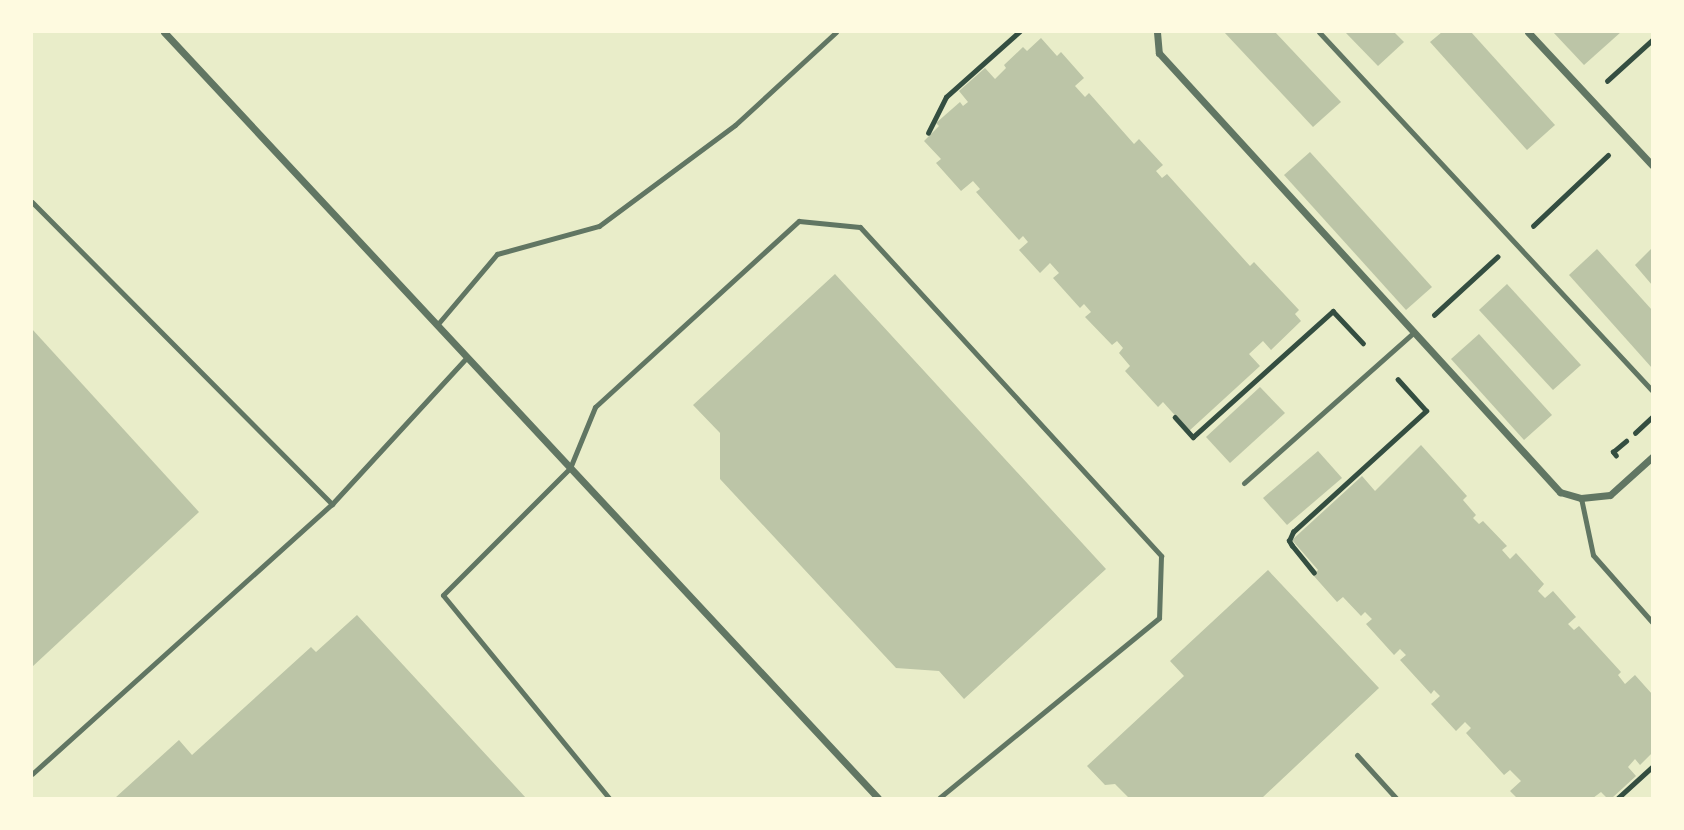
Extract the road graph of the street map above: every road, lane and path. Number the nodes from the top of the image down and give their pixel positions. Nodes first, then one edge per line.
1 (164, 32) edge
2 (836, 32) edge
3 (1019, 32) edge
4 (1157, 32) edge
5 (1319, 32) edge
6 (1528, 32) edge
7 (1653, 40) edge
8 (1601, 86) dead end
9 (928, 133) dead end
10 (1653, 165) edge
11 (32, 202) edge
12 (437, 325) junction
13 (1414, 332) junction
14 (1358, 337) dead end
15 (467, 357) junction
16 (1400, 383) dead end
17 (1653, 390) edge
18 (1175, 417) dead end
19 (1653, 457) edge
20 (570, 468) junction
21 (1244, 483) dead end
22 (1581, 498) junction
23 (331, 504) junction
24 (1314, 573) dead end
25 (1653, 622) edge
26 (1357, 755) dead end
27 (1653, 767) edge
28 (32, 774) edge
29 (609, 799) edge
30 (878, 799) edge
31 (939, 799) edge
32 (1396, 799) edge
33 (1618, 799) edge

1 - 12 street
2 - 12 lane
3 - 9 path
4 - 13 street
5 - 17 lane
6 - 10 street
7 - 8 path
11 - 23 lane
12 - 15 street
13 - 21 lane
13 - 22 street
14 - 18 path
15 - 20 street
15 - 23 lane
16 - 24 path
19 - 22 street
20 - 29 lane
20 - 30 street
20 - 31 lane
22 - 25 lane
23 - 28 lane
26 - 32 lane
27 - 33 path

